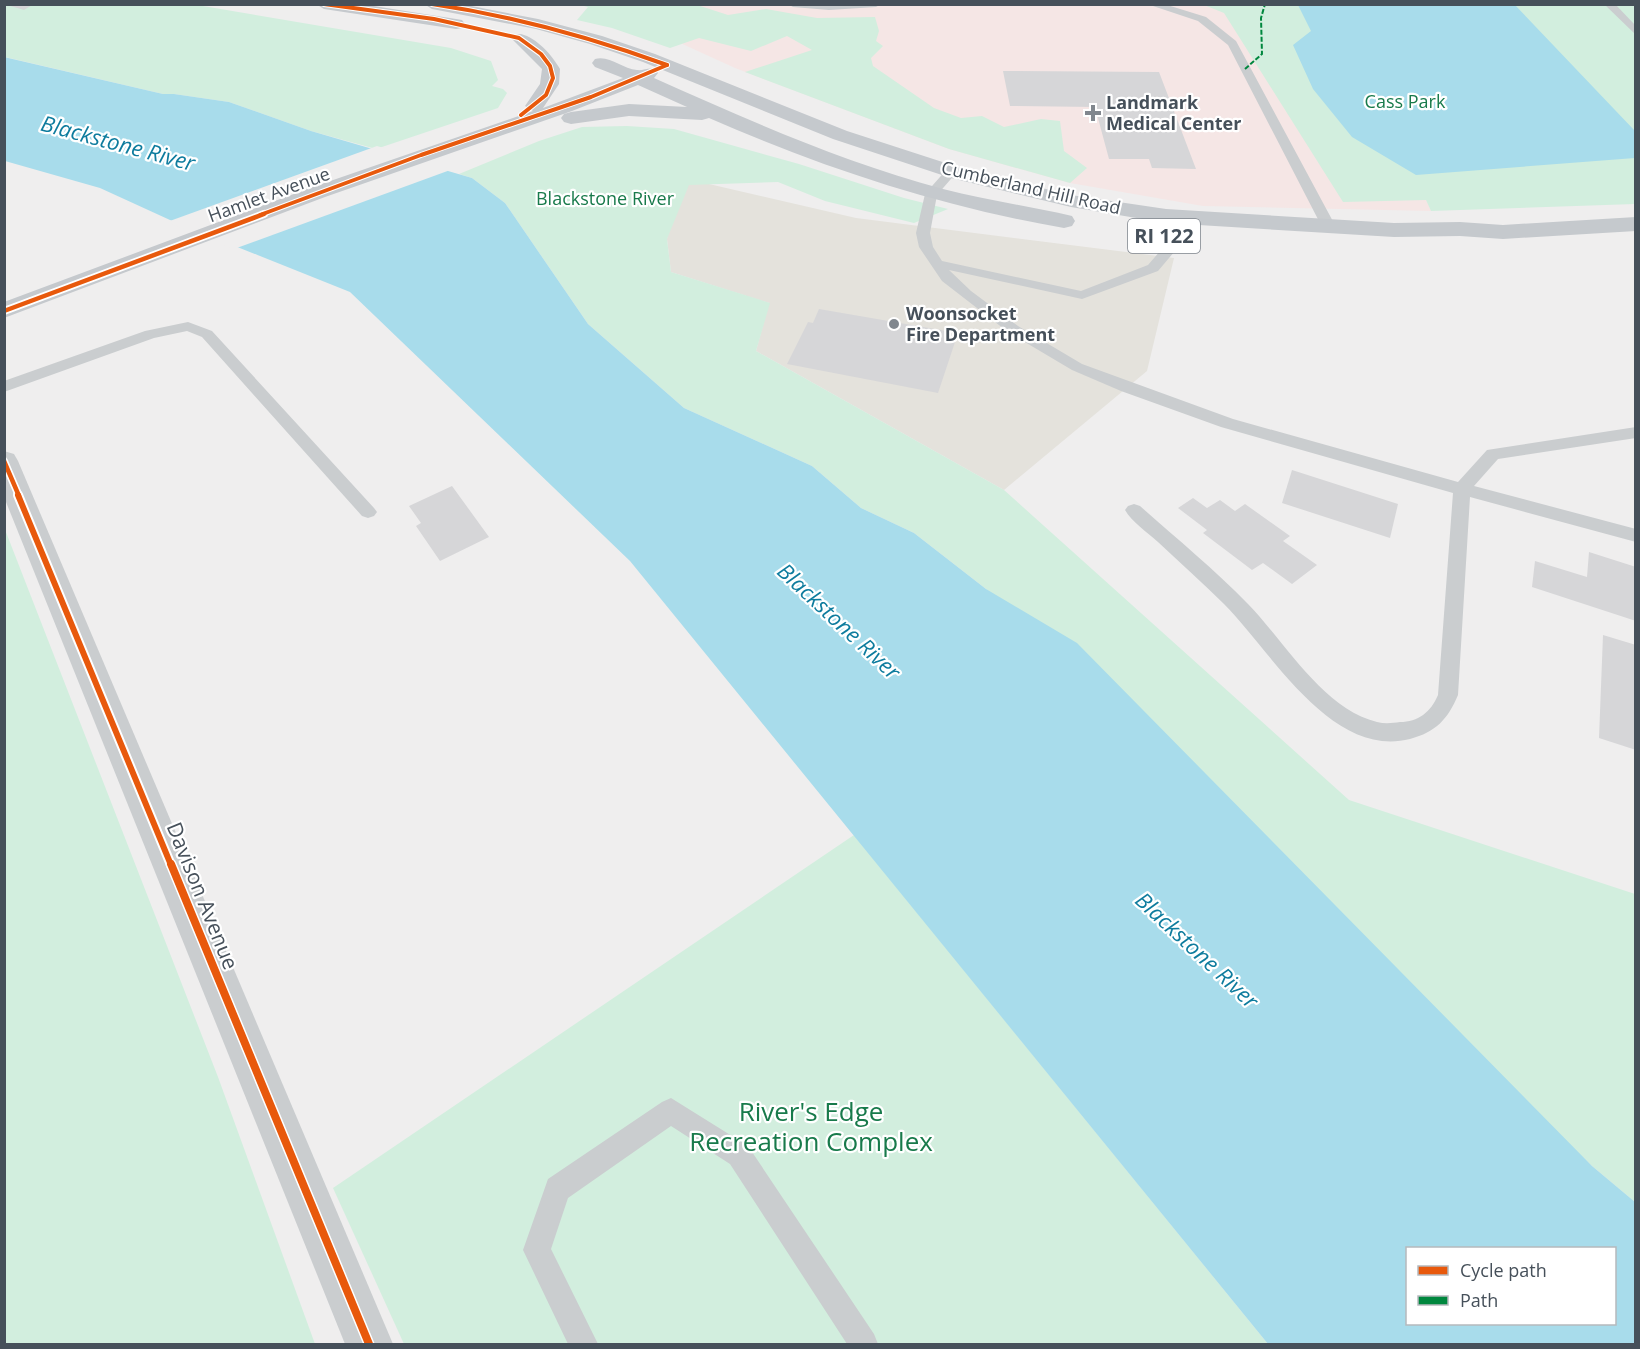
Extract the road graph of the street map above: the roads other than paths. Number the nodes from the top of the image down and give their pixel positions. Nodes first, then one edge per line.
1 (324, 4) edge
2 (432, 4) edge
3 (793, 4) edge
4 (876, 4) edge
5 (1152, 4) edge
6 (1609, 4) edge
7 (1635, 32) edge
8 (521, 39) junction
9 (562, 51) dead end
10 (582, 57) dead end
11 (658, 62) junction
12 (629, 74) junction
13 (535, 106) junction
14 (722, 116) junction
15 (489, 132) junction
16 (951, 172) junction
17 (931, 194) junction
18 (1635, 224) edge
19 (1329, 227) junction
20 (1503, 232) junction
21 (1187, 238) joint
22 (1308, 246) dead end
23 (938, 264) junction
24 (4, 311) edge
25 (4, 387) edge
26 (1635, 432) edge
27 (4, 461) edge
28 (1462, 489) junction
29 (1134, 510) dead end
30 (368, 512) dead end
31 (1635, 536) edge
32 (369, 1344) edge
33 (583, 1344) edge
34 (864, 1344) edge

1 - 8 main road
2 - 11 main road, Cumberland Hill Road
3 - 4 lane
5 - 19 lane
6 - 7 lane
8 - 9 main road
8 - 13 main road
10 - 12 main road, Cumberland Hill Road
11 - 12 main road, Hamlet Avenue
11 - 16 main road, Cumberland Hill Road / RI 122
12 - 13 main road, Hamlet Avenue
12 - 14 main road, Cumberland Hill Road
12 - 15 main road, Hamlet Avenue
13 - 15 main road, Hamlet Avenue
14 - 15 main road
14 - 17 main road, Cumberland Hill Road / RI 122
15 - 24 main road, Hamlet Avenue
16 - 17 lane
16 - 19 main road, Cumberland Hill Road / RI 122
17 - 21 main road, Cumberland Hill Road / RI 122
17 - 23 lane
18 - 20 main road, Cumberland Hill Road / RI 122
19 - 20 main road, Cumberland Hill Road / RI 122
20 - 22 main road, Cumberland Hill Road / RI 122
21 - 23 lane
23 - 28 lane
25 - 30 lane
26 - 28 lane
27 - 32 street, Davison Avenue
28 - 29 lane
28 - 31 lane
33 - 34 lane

